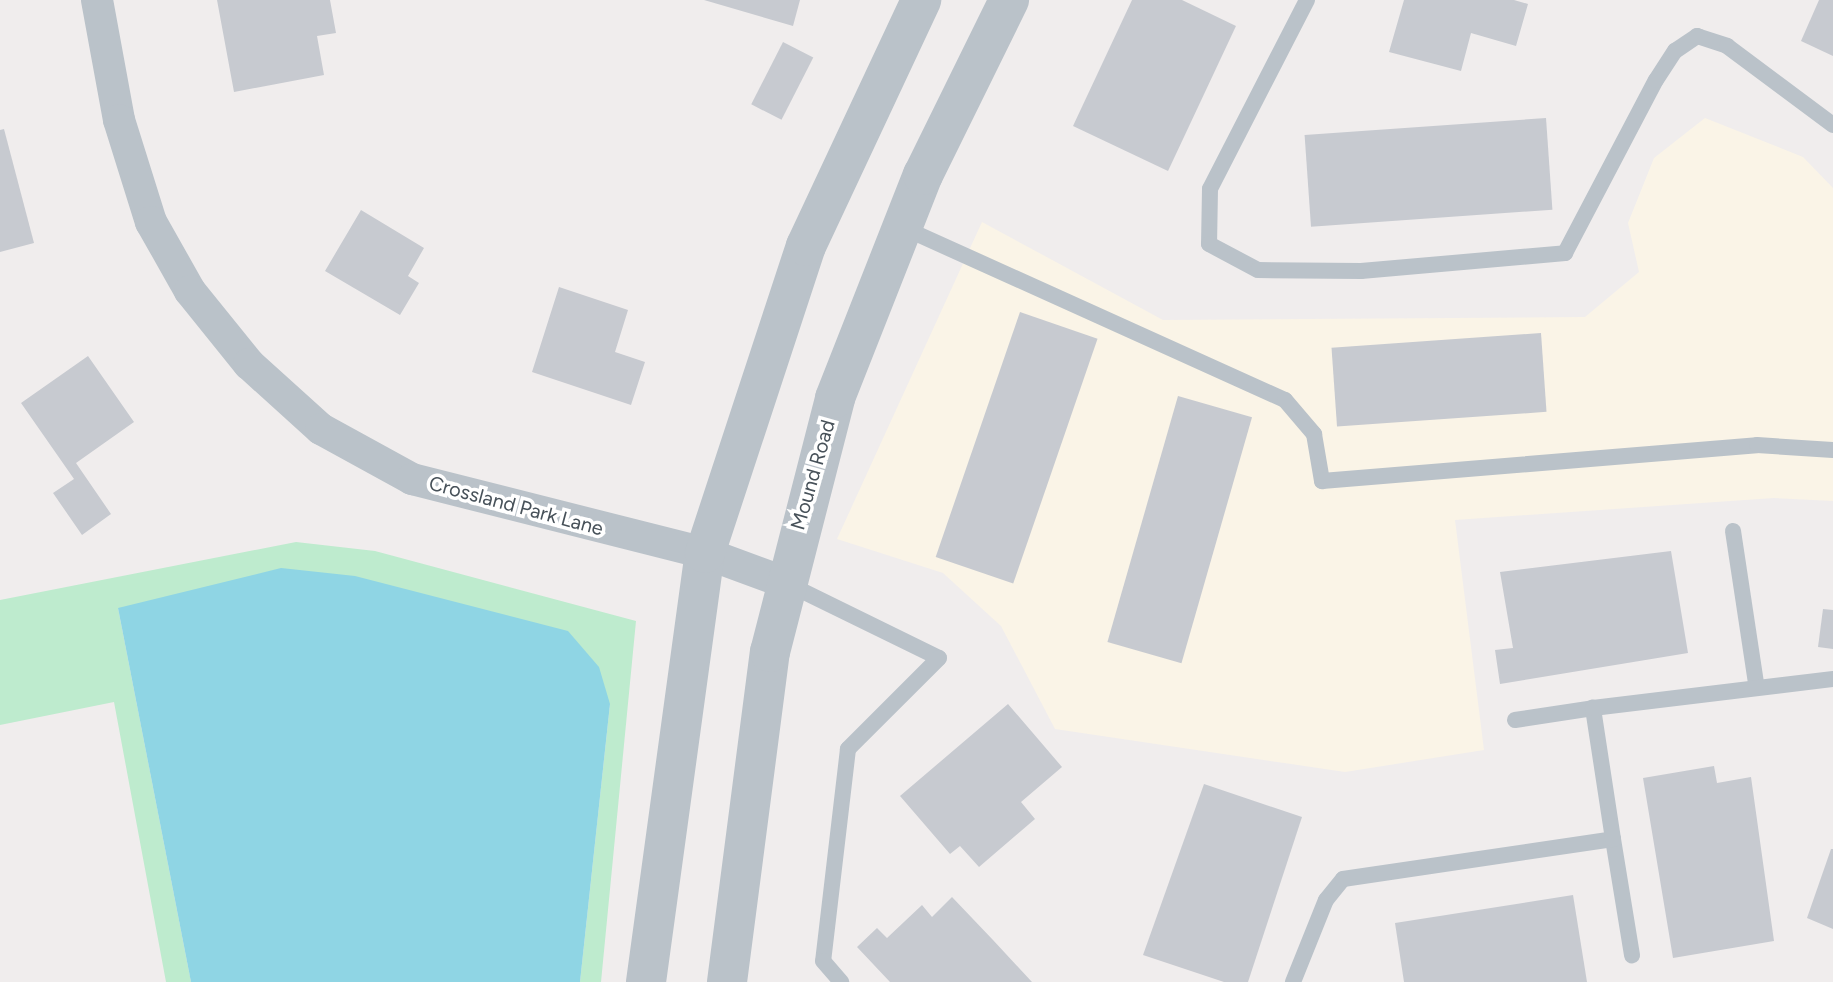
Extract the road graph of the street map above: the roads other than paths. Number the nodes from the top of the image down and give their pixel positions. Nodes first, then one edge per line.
1 (97, 0) edge
2 (921, 0) edge
3 (1009, 0) edge
4 (1307, 0) edge
5 (1833, 125) edge
6 (902, 227) junction
7 (1833, 450) edge
8 (1733, 531) dead end
9 (705, 553) junction
10 (784, 582) junction
11 (1833, 679) edge
12 (1756, 683) junction
13 (1593, 708) junction
14 (1515, 720) dead end
15 (1613, 839) junction
16 (1632, 955) dead end
17 (646, 982) edge
18 (727, 982) edge
19 (841, 982) edge
20 (1293, 982) edge

1 - 9 street, Crossland Park Lane
2 - 9 street
3 - 6 street, Mound Road
4 - 5 lane
6 - 7 lane
6 - 10 street, Mound Road
8 - 12 lane
9 - 10 street, Crossland Park Lane
9 - 17 street
10 - 18 street, Mound Road
10 - 19 lane
11 - 12 lane
12 - 13 lane
13 - 14 lane
13 - 15 lane
15 - 16 lane
15 - 20 lane

